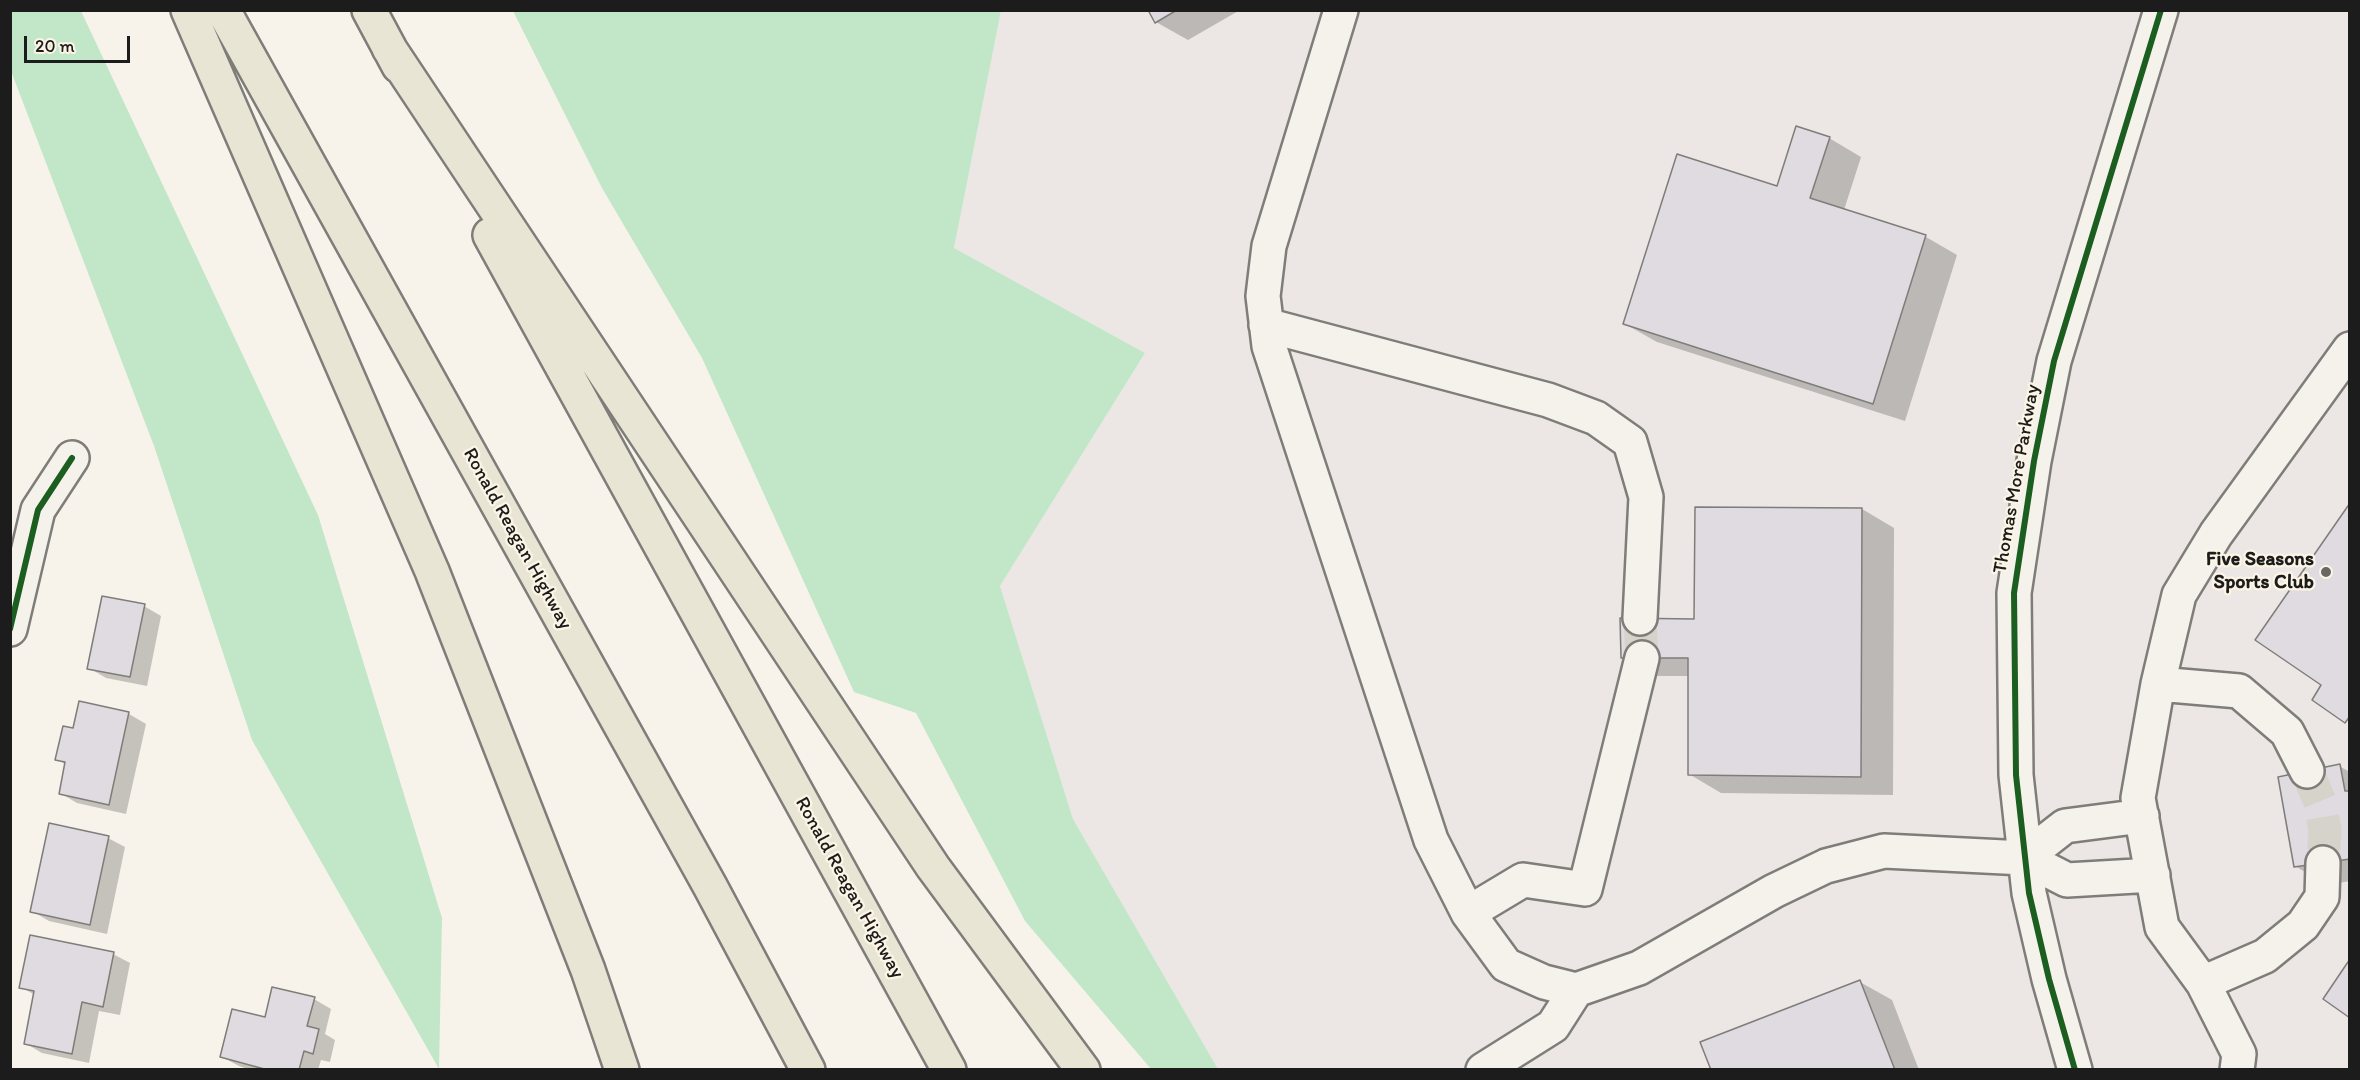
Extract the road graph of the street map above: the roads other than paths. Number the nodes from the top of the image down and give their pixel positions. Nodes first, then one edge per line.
1 (188, 10) edge
2 (223, 10) edge
3 (369, 10) edge
4 (1341, 10) edge
5 (2161, 10) edge
6 (389, 48) junction
7 (1266, 325) junction
8 (2349, 349) edge
9 (72, 458) dead end
10 (1640, 618) tunnel mouth
11 (10, 629) edge
12 (1642, 658) tunnel mouth
13 (2158, 684) junction
14 (2307, 771) tunnel mouth
15 (2142, 816) junction
16 (2025, 858) junction
17 (2323, 863) tunnel mouth
18 (2153, 875) junction
19 (1468, 913) junction
20 (2203, 983) junction
21 (1576, 990) junction
22 (622, 1070) edge
23 (808, 1070) edge
24 (949, 1070) edge
25 (1083, 1070) edge
26 (1483, 1070) edge
27 (2075, 1070) edge
28 (2237, 1070) edge

1 - 22 highway
2 - 23 highway, Ronald Reagan Highway
3 - 6 highway, Ronald Reagan Highway
4 - 7 street
5 - 16 street, Thomas More Parkway
6 - 24 highway, Ronald Reagan Highway
6 - 25 highway
7 - 10 street
7 - 19 street
8 - 13 street
9 - 11 street
12 - 19 street
13 - 14 street
13 - 15 street
15 - 16 street
15 - 18 street
16 - 18 street
16 - 21 street
16 - 27 street, Thomas More Parkway
17 - 20 street
18 - 20 street
19 - 21 street
20 - 28 street
21 - 26 street

